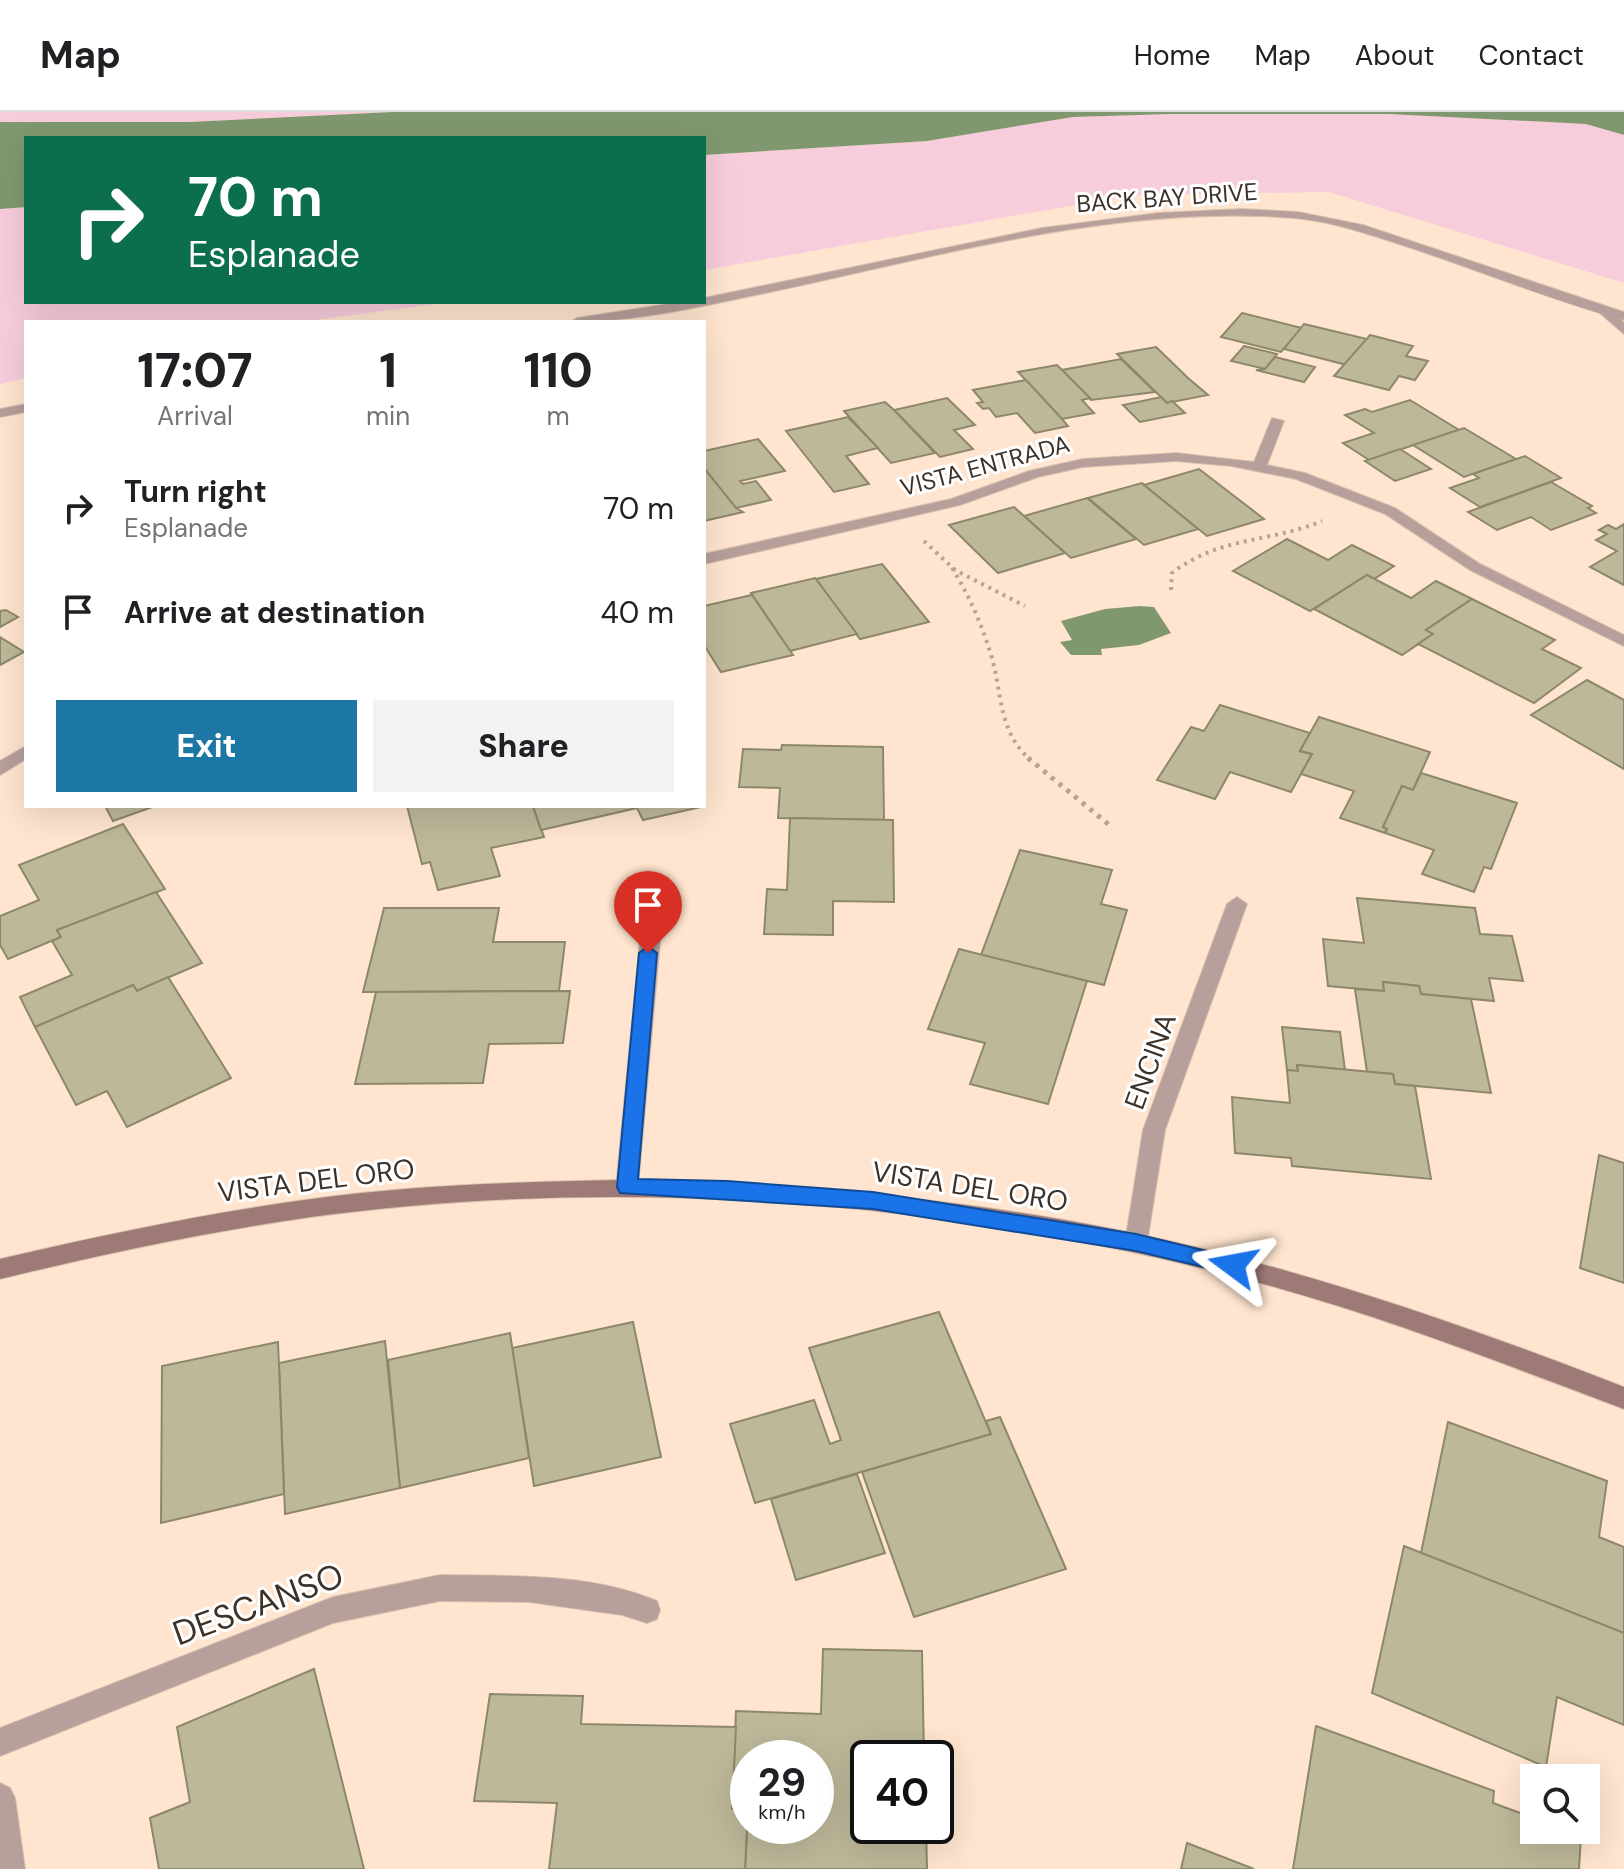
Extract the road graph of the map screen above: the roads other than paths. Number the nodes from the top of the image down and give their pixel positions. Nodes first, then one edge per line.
1 (706, 302) edge
2 (691, 304) edge
3 (1604, 310) junction
4 (1624, 316) edge
5 (590, 320) edge
6 (1624, 330) edge
7 (24, 408) edge
8 (0, 413) edge
9 (1277, 421) dead end
10 (1259, 467) junction
11 (706, 559) edge
12 (1624, 641) edge
13 (24, 752) edge
14 (0, 769) edge
15 (1237, 904) dead end
16 (651, 930) dead end
17 (627, 1187) junction
18 (1136, 1243) junction
19 (0, 1269) edge
20 (1624, 1398) edge
21 (647, 1610) dead end
22 (0, 1742) edge
23 (0, 1798) edge
24 (10, 1869) edge

1 - 3 street, BACK BAY DRIVE
2 - 5 street, BACK BAY DRIVE
3 - 4 street, BACK BAY DRIVE
3 - 6 street
7 - 8 street
9 - 10 street
10 - 11 street, VISTA ENTRADA
10 - 12 street, VISTA ENTRADA
13 - 14 street
15 - 18 street, ENCINA
16 - 17 street
17 - 18 street, VISTA DEL ORO
17 - 19 street, VISTA DEL ORO
18 - 20 street, VISTA DEL ORO
21 - 22 street, DESCANSO
23 - 24 street

